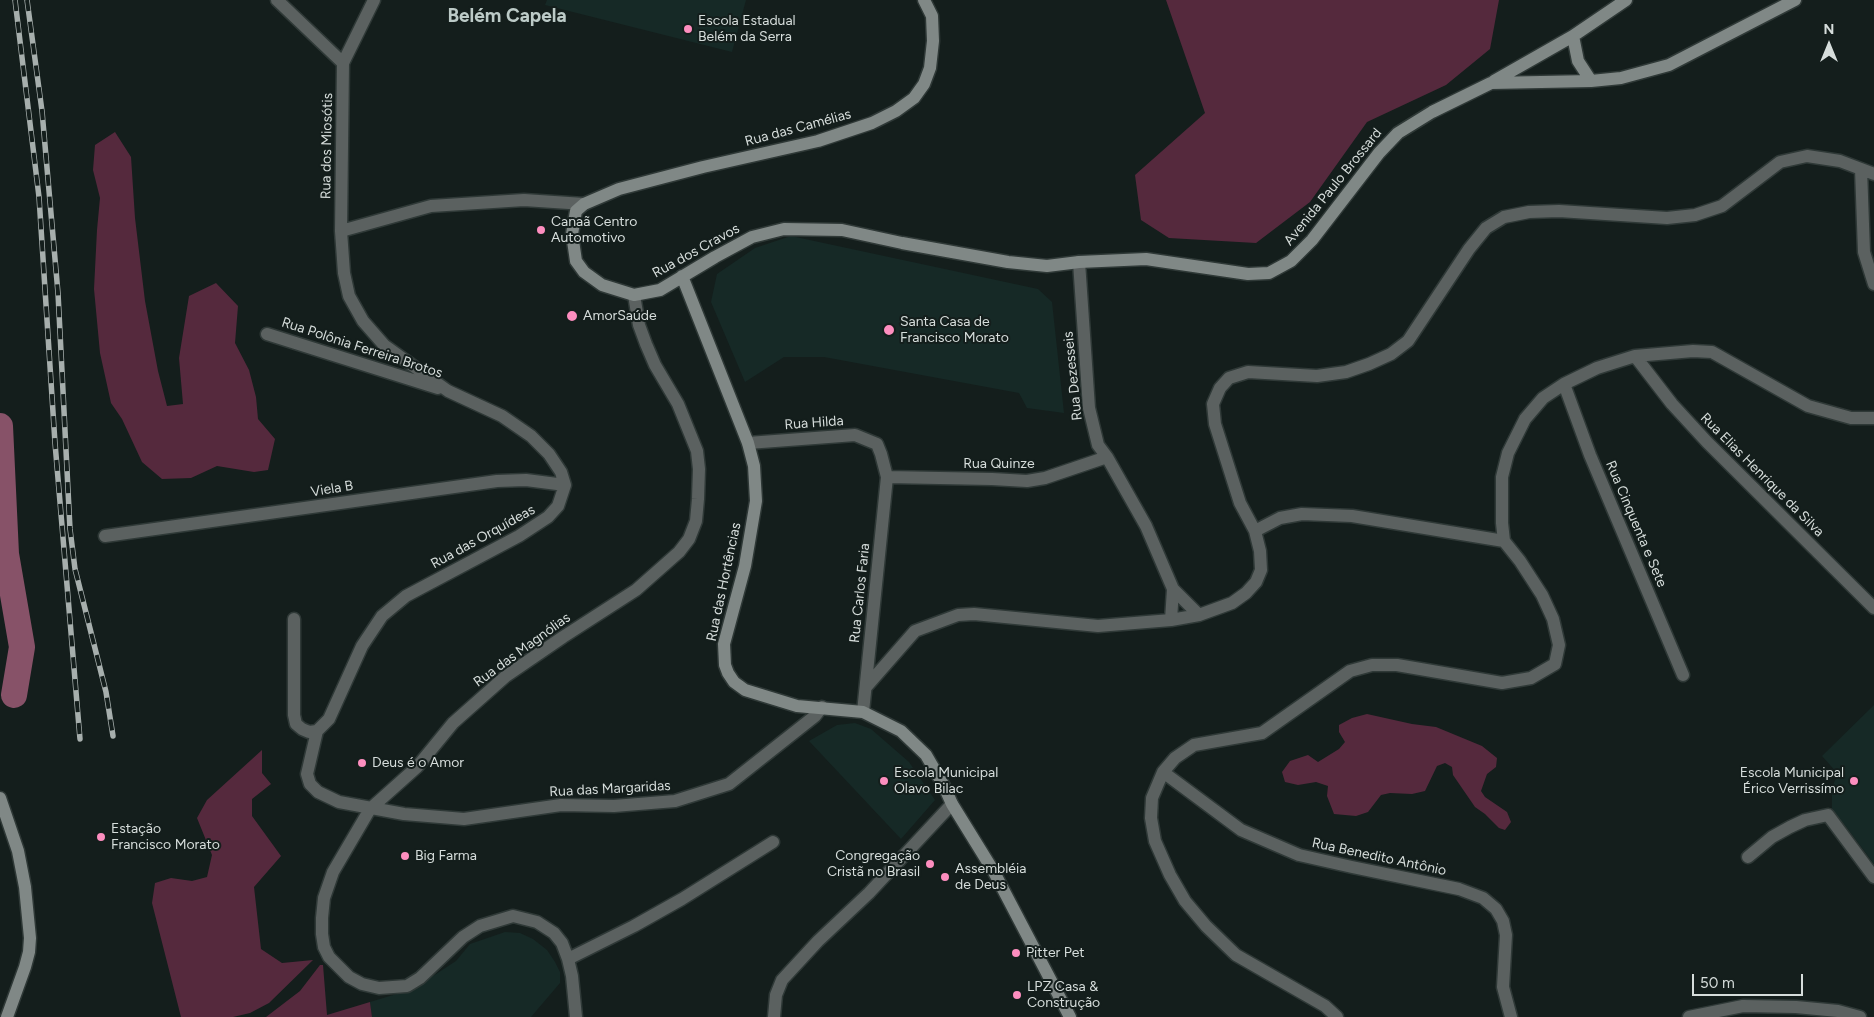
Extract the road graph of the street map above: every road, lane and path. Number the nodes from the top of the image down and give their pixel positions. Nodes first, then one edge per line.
1 (277, 0) edge
2 (374, 0) edge
3 (924, 0) edge
4 (1626, 0) edge
5 (1795, 0) edge
6 (1573, 36) junction
7 (343, 63) junction
8 (1591, 81) junction
9 (1491, 83) junction
10 (1861, 169) junction
11 (1874, 174) edge
12 (584, 204) junction
13 (341, 230) junction
14 (1079, 262) junction
15 (682, 276) junction
16 (1874, 284) edge
17 (634, 294) junction
18 (267, 334) dead end
19 (1636, 356) junction
20 (1564, 384) junction
21 (448, 391) junction
22 (1874, 418) edge
23 (748, 443) junction
24 (1107, 457) junction
25 (886, 477) junction
26 (565, 485) junction
27 (1255, 531) junction
28 (105, 536) dead end
29 (1504, 541) junction
30 (1173, 589) junction
31 (1874, 608) edge
32 (1199, 615) junction
33 (294, 619) dead end
34 (1171, 620) junction
35 (1683, 675) dead end
36 (866, 687) junction
37 (822, 707) junction
38 (863, 712) junction
39 (317, 731) junction
40 (1163, 772) junction
41 (0, 798) edge
42 (952, 804) junction
43 (370, 809) junction
44 (773, 842) dead end
45 (1748, 857) dead end
46 (1874, 877) edge
47 (568, 959) junction
48 (7, 1017) edge
49 (576, 1017) edge
50 (774, 1017) edge
51 (1070, 1017) edge
52 (1337, 1017) edge
53 (1511, 1017) edge
54 (1688, 1017) edge
55 (1860, 1017) edge

1 - 7 street
2 - 7 street
3 - 12 main road, Rua das Camélias
4 - 6 main road
5 - 8 main road, Avenida Paulo Brossard
6 - 8 main road
6 - 9 main road
7 - 13 street, Rua dos Miosótis
8 - 9 main road, Avenida Paulo Brossard
9 - 14 main road, Avenida Paulo Brossard
10 - 11 street
10 - 16 street
10 - 27 street
12 - 13 street
12 - 17 main road, Rua dos Cravos
13 - 21 street
14 - 15 main road, Rua dos Cravos
14 - 24 street, Rua Dezesseis
15 - 17 main road, Rua dos Cravos
15 - 23 main road, Rua das Hortências
17 - 43 street, Rua das Magnólias
18 - 21 street, Rua Polônia Ferreira Brotos
19 - 20 street
19 - 22 street
19 - 31 street, Rua Elias Henrique da Silva
20 - 29 street
20 - 35 street, Rua Cinquenta e Sete
21 - 26 street
23 - 25 street, Rua Hilda
23 - 37 main road, Rua das Hortências
24 - 25 street, Rua Quinze
24 - 30 street, Rua Dezesseis
25 - 36 street, Rua Carlos Faria
26 - 28 street, Viela B
26 - 39 street, Rua das Orquídeas
27 - 29 street
27 - 32 street
29 - 40 street
30 - 32 street, Rua Dezesseis
30 - 34 street, Rua Dezesseis
32 - 34 street
33 - 39 street
34 - 36 street
36 - 38 street, Rua Carlos Faria
37 - 38 main road, Rua das Hortências
37 - 43 street, Rua das Margaridas
38 - 42 main road, Rua das Hortências
39 - 43 street, Rua das Orquídeas
40 - 52 street
40 - 53 street, Rua Benedito Antônio
41 - 48 main road
42 - 50 street
42 - 51 main road, Rua das Hortências
43 - 47 street, Rua das Magnólias
44 - 47 street
45 - 46 street
47 - 49 street
54 - 55 street

